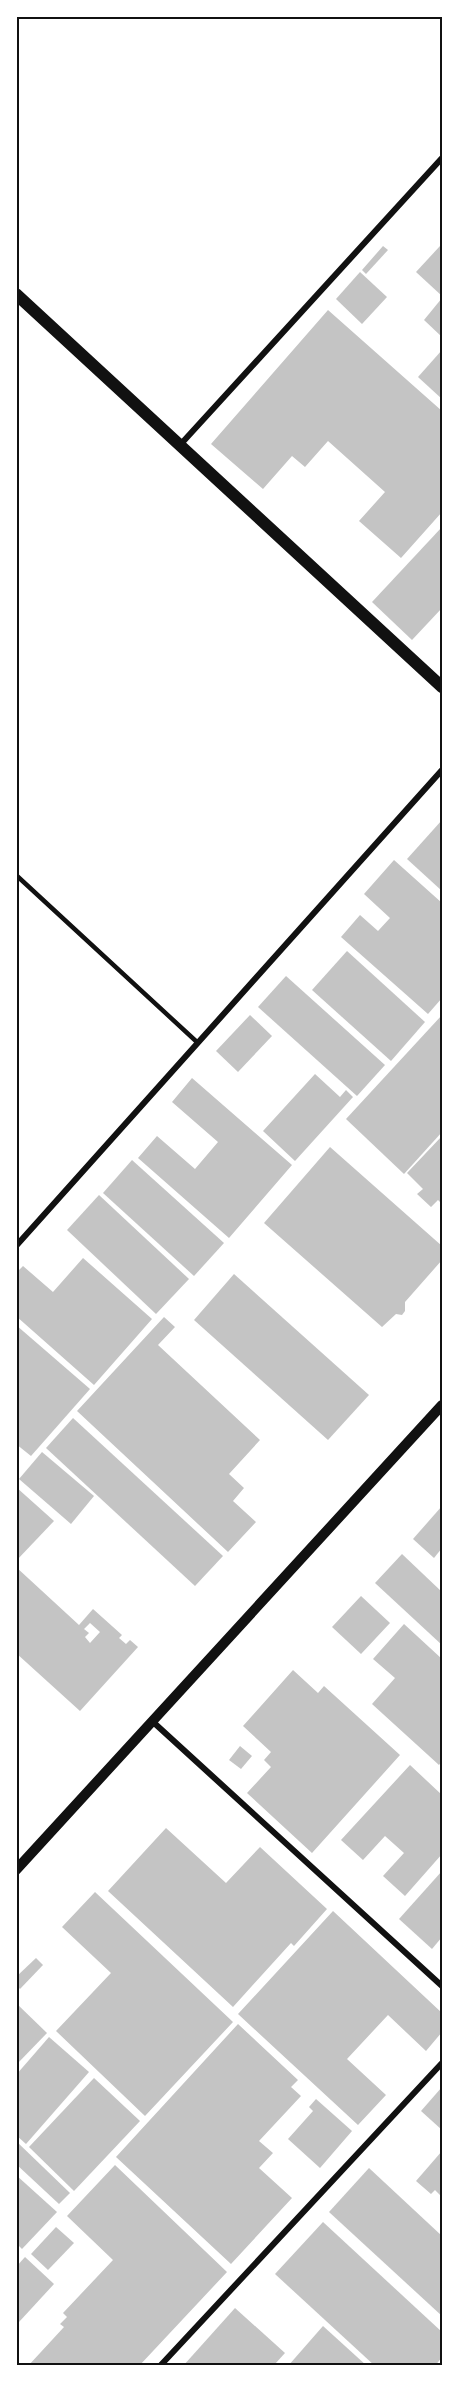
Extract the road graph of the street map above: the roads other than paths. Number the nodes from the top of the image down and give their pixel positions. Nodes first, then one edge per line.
1 (442, 158) edge
2 (16, 294) edge
3 (180, 446) junction
4 (442, 687) edge
5 (442, 770) edge
6 (16, 875) edge
7 (198, 1043) junction
8 (16, 1246) edge
9 (442, 1405) edge
10 (152, 1721) junction
11 (16, 1870) edge
12 (442, 1986) edge
13 (442, 2063) edge
14 (160, 2366) edge

1 - 3 street
2 - 3 main road
3 - 4 main road
5 - 7 street
6 - 7 lane
7 - 8 street
9 - 10 street
10 - 11 street
10 - 12 street
13 - 14 street

